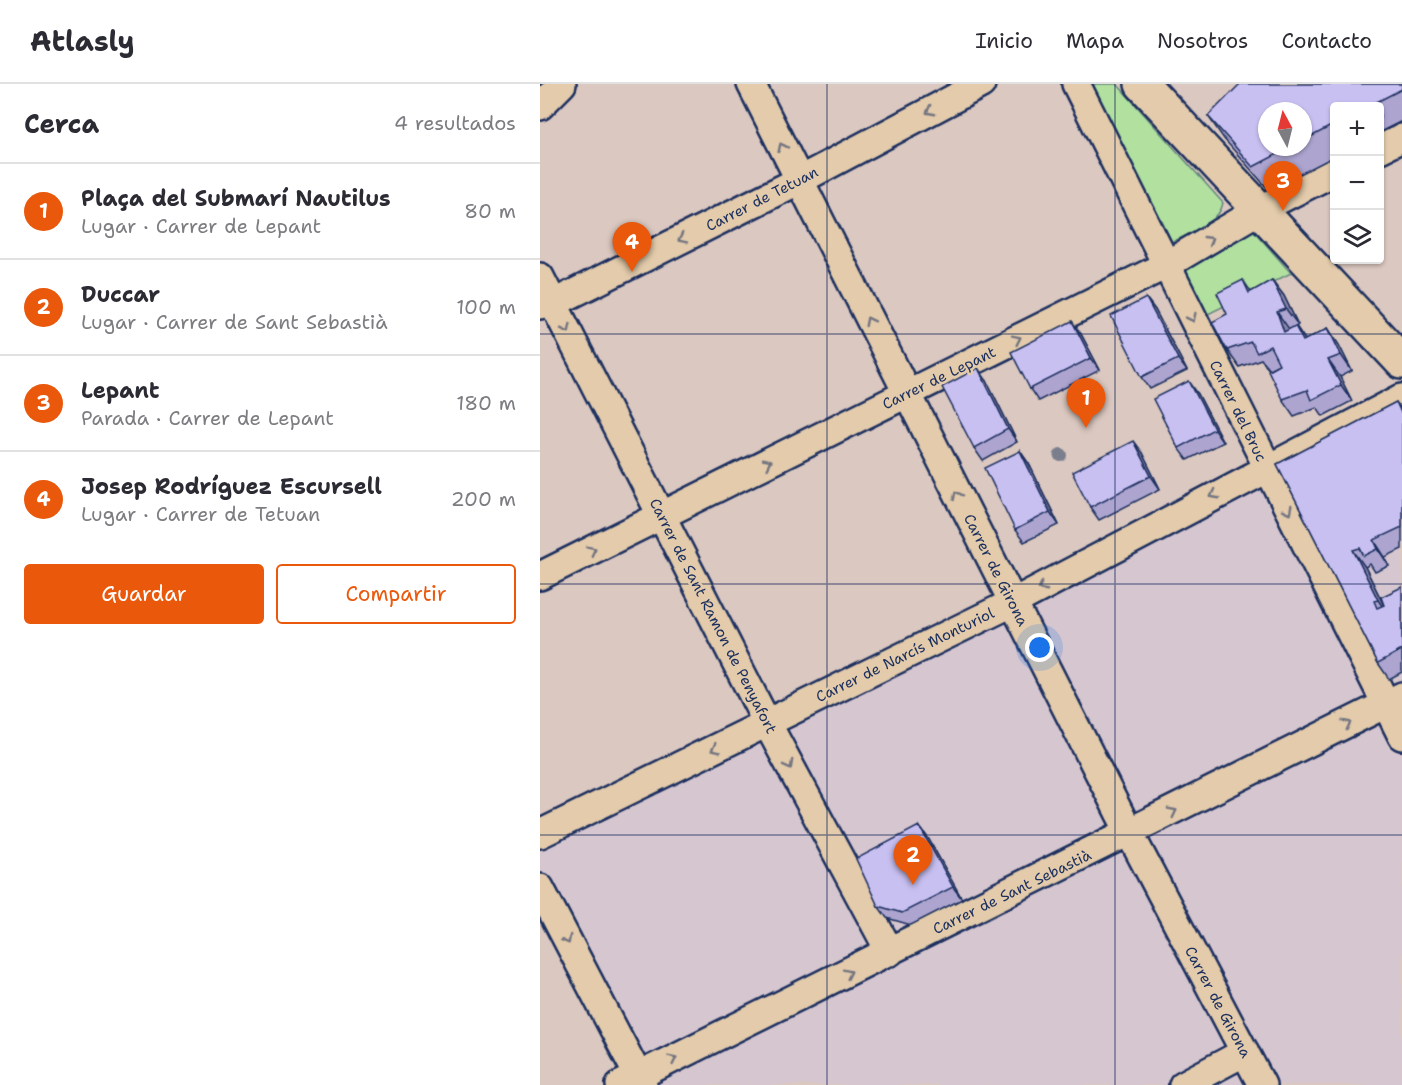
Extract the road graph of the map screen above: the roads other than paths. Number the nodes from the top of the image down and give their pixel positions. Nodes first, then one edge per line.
1 (562, 84) edge
2 (751, 84) edge
3 (981, 84) edge
4 (1076, 84) edge
5 (1142, 84) edge
6 (540, 106) edge
7 (1402, 138) edge
8 (1384, 147) edge
9 (1330, 174) edge
10 (798, 181) junction
11 (1261, 209) junction
12 (1166, 265) junction
13 (540, 277) edge
14 (547, 304) edge
15 (1402, 362) edge
16 (906, 394) junction
17 (1402, 398) edge
18 (1266, 468) junction
19 (662, 515) junction
20 (540, 576) edge
21 (1012, 603) junction
22 (1394, 700) edge
23 (767, 723) junction
24 (1402, 736) edge
25 (540, 834) edge
26 (1130, 834) junction
27 (540, 888) edge
28 (890, 952) junction
29 (1245, 1052) junction
30 (634, 1082) edge
31 (1183, 1085) edge
32 (1262, 1085) edge

1 - 6 street
10 -> 2 street, Carrer de Girona
3 -> 10 street, Carrer de Tetuan
4 - 12 street, Carrer del Bruc
5 - 11 main road
7 - 8 street
9 - 11 street, Carrer de Lepant
10 -> 14 street, Carrer de Tetuan
16 -> 10 street, Carrer de Girona
12 -> 11 street, Carrer de Lepant
11 - 15 main road
16 -> 12 street, Carrer de Lepant
12 -> 18 street, Carrer del Bruc
13 - 14 street, Carrer de Sant Ramon de Penyafort
14 -> 19 street, Carrer de Sant Ramon de Penyafort
19 -> 16 street, Carrer de Lepant
21 -> 16 street, Carrer de Girona
17 - 18 street, Carrer de Narcís Monturiol
18 -> 21 street, Carrer de Narcís Monturiol
18 -> 22 street, Carrer del Bruc
20 -> 19 street, Carrer de Lepant
19 - 23 street, Carrer de Sant Ramon de Penyafort
21 - 23 street, Carrer de Narcís Monturiol
21 - 26 street, Carrer de Girona
22 - 24 street, Carrer del Bruc
26 -> 22 street, Carrer de Sant Sebastià
23 -> 25 street, Carrer de Narcís Monturiol
23 -> 28 street, Carrer de Sant Ramon de Penyafort
26 - 28 street, Carrer de Sant Sebastià
26 - 29 street, Carrer de Girona
27 -> 30 street
30 -> 28 street, Carrer de Sant Sebastià
29 - 31 street
29 - 32 street, Carrer de Girona

